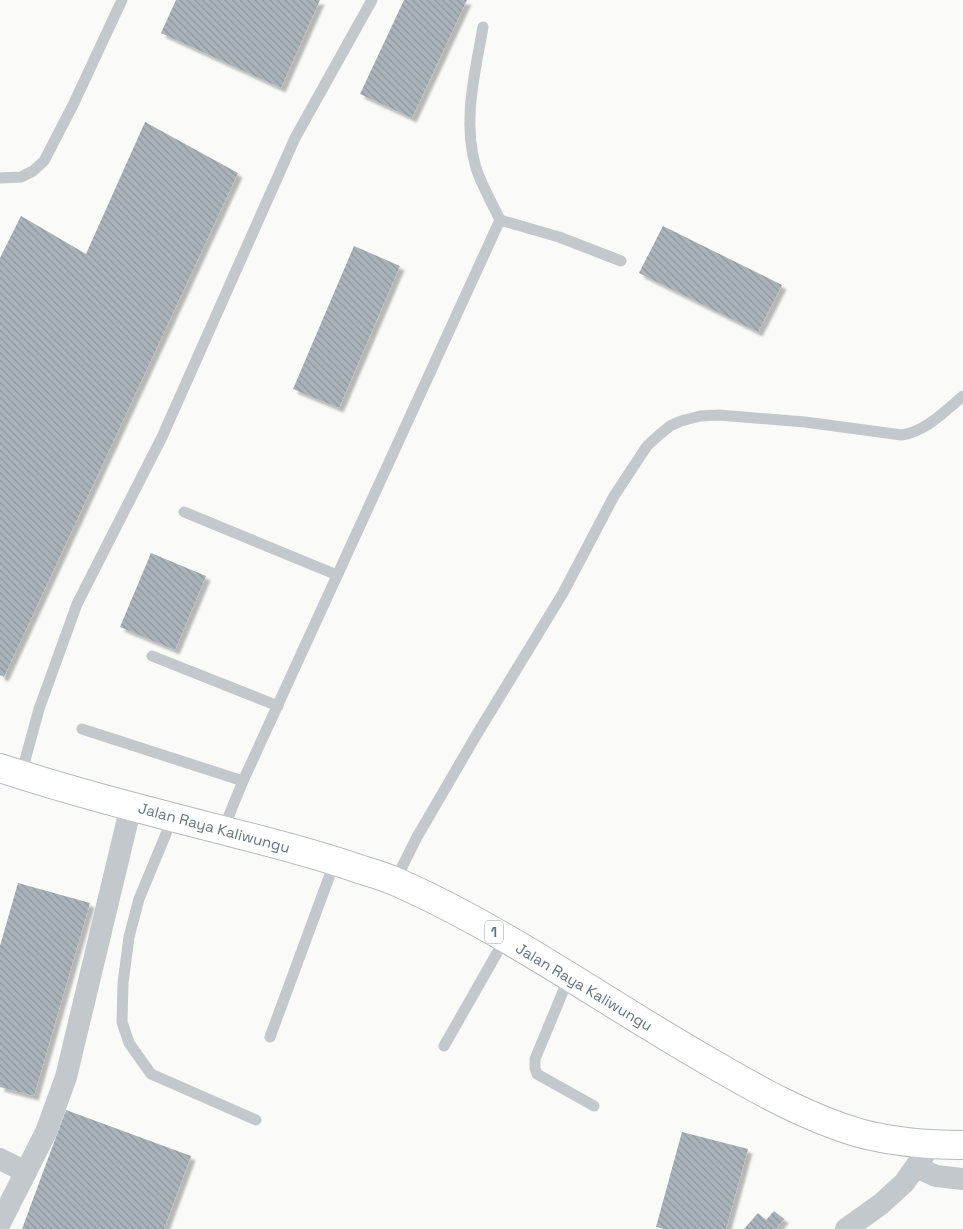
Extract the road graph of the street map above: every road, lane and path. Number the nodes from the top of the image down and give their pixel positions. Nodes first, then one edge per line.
1 (122, 0) edge
2 (372, 0) edge
3 (482, 27) dead end
4 (0, 178) edge
5 (500, 220) junction
6 (621, 261) dead end
7 (963, 396) edge
8 (184, 512) dead end
9 (337, 575) junction
10 (152, 656) dead end
11 (278, 706) junction
12 (82, 729) dead end
13 (11, 772) edge
14 (243, 781) junction
15 (131, 806) junction
16 (173, 817) junction
17 (222, 830) junction
18 (335, 861) junction
19 (396, 881) junction
20 (505, 939) junction
21 (569, 977) junction
22 (270, 1037) dead end
23 (444, 1046) dead end
24 (594, 1106) dead end
25 (256, 1120) dead end
26 (931, 1145) junction
27 (963, 1145) edge
28 (0, 1159) edge
29 (916, 1167) junction
30 (26, 1172) junction
31 (963, 1179) edge
32 (0, 1223) edge
33 (846, 1229) edge

1 - 4 lane
2 - 13 lane
3 - 5 lane
5 - 6 lane
5 - 9 lane
7 - 19 lane
8 - 9 lane
9 - 11 lane
10 - 11 lane
11 - 14 lane
12 - 14 lane
13 - 15 main road, Jalan Raya Kaliwungu / 1
14 - 17 lane
15 - 16 main road, Jalan Raya Kaliwungu / 1
15 - 30 street
16 - 17 main road, Jalan Raya Kaliwungu / 1
16 - 25 lane
17 - 18 main road, Jalan Raya Kaliwungu / 1
18 - 19 main road, Jalan Raya Kaliwungu / 1
18 - 22 lane
19 - 20 main road, Jalan Raya Kaliwungu / 1
20 - 21 main road, Jalan Raya Kaliwungu / 1
20 - 23 lane
21 - 24 lane
21 - 26 main road, Jalan Raya Kaliwungu / 1
26 - 27 main road, Jalan Raya Kaliwungu / 1
26 - 29 street
28 - 30 street
29 - 31 street
29 - 33 street
30 - 32 street

